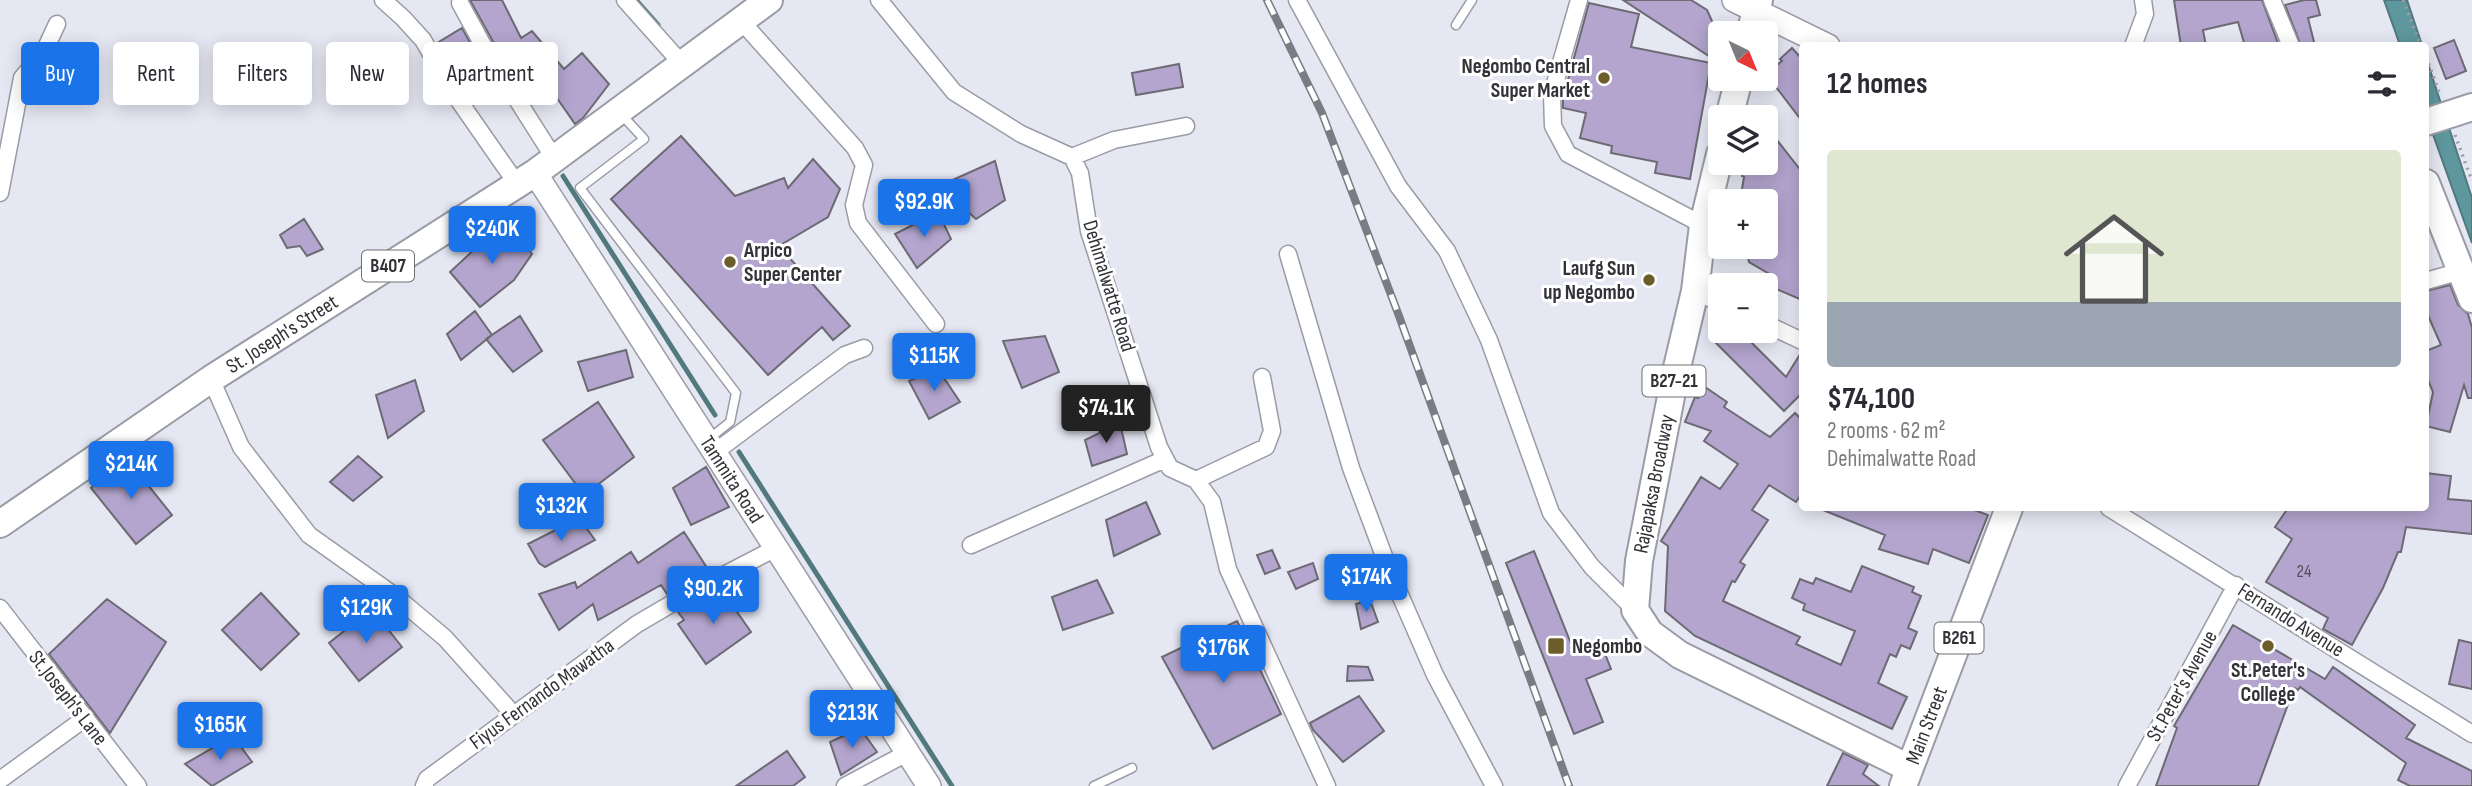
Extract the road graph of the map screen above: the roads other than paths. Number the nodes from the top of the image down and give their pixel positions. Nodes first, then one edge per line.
1 (383, 0) edge
2 (625, 0) edge
3 (769, 0) edge
4 (879, 0) edge
5 (1297, 0) edge
6 (1472, 0) edge
7 (1578, 0) edge
8 (2143, 0) edge
9 (2272, 0) edge
10 (460, 3) dead end
11 (1750, 11) edge
12 (742, 22) junction
13 (57, 24) dead end
14 (1456, 25) dead end
15 (1819, 42) edge
16 (2135, 42) edge
17 (2289, 42) edge
18 (682, 65) junction
19 (619, 111) junction
20 (1186, 126) dead end
21 (1072, 157) junction
22 (535, 172) junction
23 (1715, 175) edge
24 (2429, 191) edge
25 (0, 193) edge
26 (1703, 225) junction
27 (1288, 254) dead end
28 (2461, 271) junction
29 (2429, 280) edge
30 (1695, 291) junction
31 (1708, 297) edge
32 (2472, 299) edge
33 (936, 324) dead end
34 (1778, 330) edge
35 (1799, 340) edge
36 (864, 348) dead end
37 (1262, 377) dead end
38 (211, 379) junction
39 (711, 446) junction
40 (1165, 459) junction
41 (1196, 480) junction
42 (2008, 511) edge
43 (2129, 512) edge
44 (4, 516) edge
45 (971, 545) dead end
46 (776, 548) junction
47 (2236, 585) junction
48 (0, 608) edge
49 (1635, 610) junction
50 (514, 715) junction
51 (84, 719) junction
52 (2472, 733) edge
53 (907, 753) junction
54 (1132, 768) dead end
55 (1906, 777) edge
56 (0, 780) edge
57 (138, 786) edge
58 (424, 786) edge
59 (845, 786) edge
60 (929, 786) edge
61 (1094, 786) edge
62 (1327, 786) edge
63 (1494, 786) edge
64 (2127, 786) edge

1 - 22 street
2 - 18 street
3 - 12 main road, St. Joseph's Street / B407
4 - 21 street
5 - 49 street
6 - 14 lane
7 - 26 street
8 - 16 street
9 - 17 street
10 - 22 street
11 - 15 street
12 - 18 main road, St. Joseph's Street / B407
12 - 33 street
13 - 25 street
18 - 19 main road, St. Joseph's Street / B407
19 - 22 main road, St. Joseph's Street / B407
19 - 39 lane
20 - 21 street
21 - 40 street, Dehimalwatte Road
22 - 38 main road, St. Joseph's Street / B407
22 - 39 street, Tammita Road
23 - 26 main road, Rajapaksa Broadway / B27-21
24 - 28 main road
26 - 30 main road, Rajapaksa Broadway / B27-21
27 - 63 street
28 - 29 street
28 - 32 main road
30 - 31 street
30 - 49 main road, Rajapaksa Broadway / B27-21
34 - 35 street
36 - 39 street
37 - 41 street
38 - 44 main road, St. Joseph's Street / B407
38 - 50 street
39 - 46 street, Tammita Road
40 - 41 street
40 - 45 street
41 - 62 street
42 - 55 main road, Main Street / B261
43 - 47 street, Fernando Avenue
46 - 50 street, Fiyus Fernando Mawatha
46 - 53 street, Tammita Road
47 - 52 street, Fernando Avenue
47 - 64 street, St.Peter's Avenue
48 - 51 street, St.Joseph's Lane
49 - 55 main road
50 - 58 street, Fiyus Fernando Mawatha
51 - 56 street
51 - 57 street, St.Joseph's Lane
53 - 59 street
53 - 60 street, Tammita Road
54 - 61 lane

